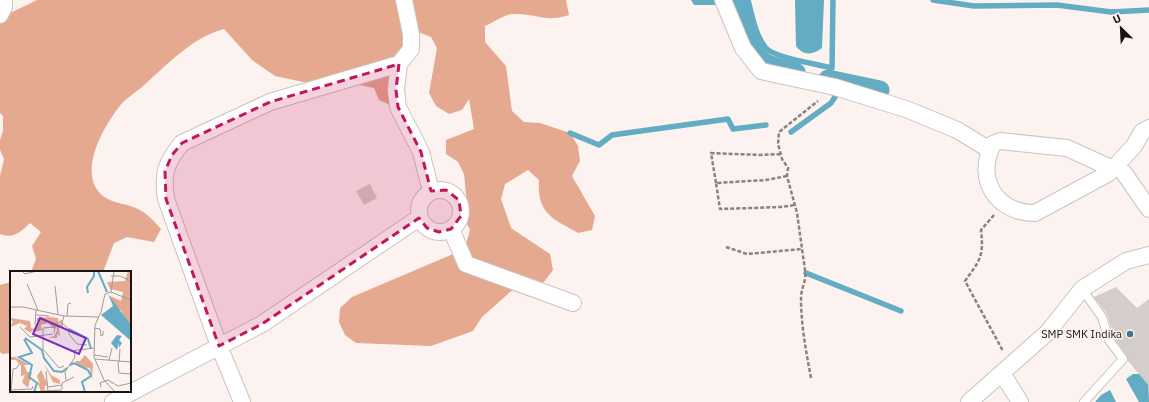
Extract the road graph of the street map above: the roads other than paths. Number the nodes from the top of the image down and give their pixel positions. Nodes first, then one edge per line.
1 (4, 0) edge
2 (404, 0) edge
3 (723, 0) edge
4 (0, 16) edge
5 (399, 64) junction
6 (1149, 128) edge
7 (990, 150) junction
8 (1118, 171) junction
9 (431, 191) junction
10 (1149, 209) edge
11 (420, 218) junction
12 (452, 228) junction
13 (1149, 254) edge
14 (1082, 289) junction
15 (573, 303) dead end
16 (219, 346) junction
17 (1006, 369) junction
18 (113, 402) edge
19 (242, 402) edge
20 (969, 402) edge
21 (1020, 402) edge
22 (1084, 402) edge

1 - 4 street
2 - 5 street
3 - 7 street
5 - 9 street
5 - 16 street
6 - 8 street
7 - 8 street
7 - 8 street
8 - 10 street
9 - 11 street
9 - 12 street
11 - 12 street
11 - 16 street
12 - 15 street
13 - 14 street
14 - 17 street
14 - 22 lane
16 - 18 street
16 - 19 street
17 - 20 street
17 - 21 street

